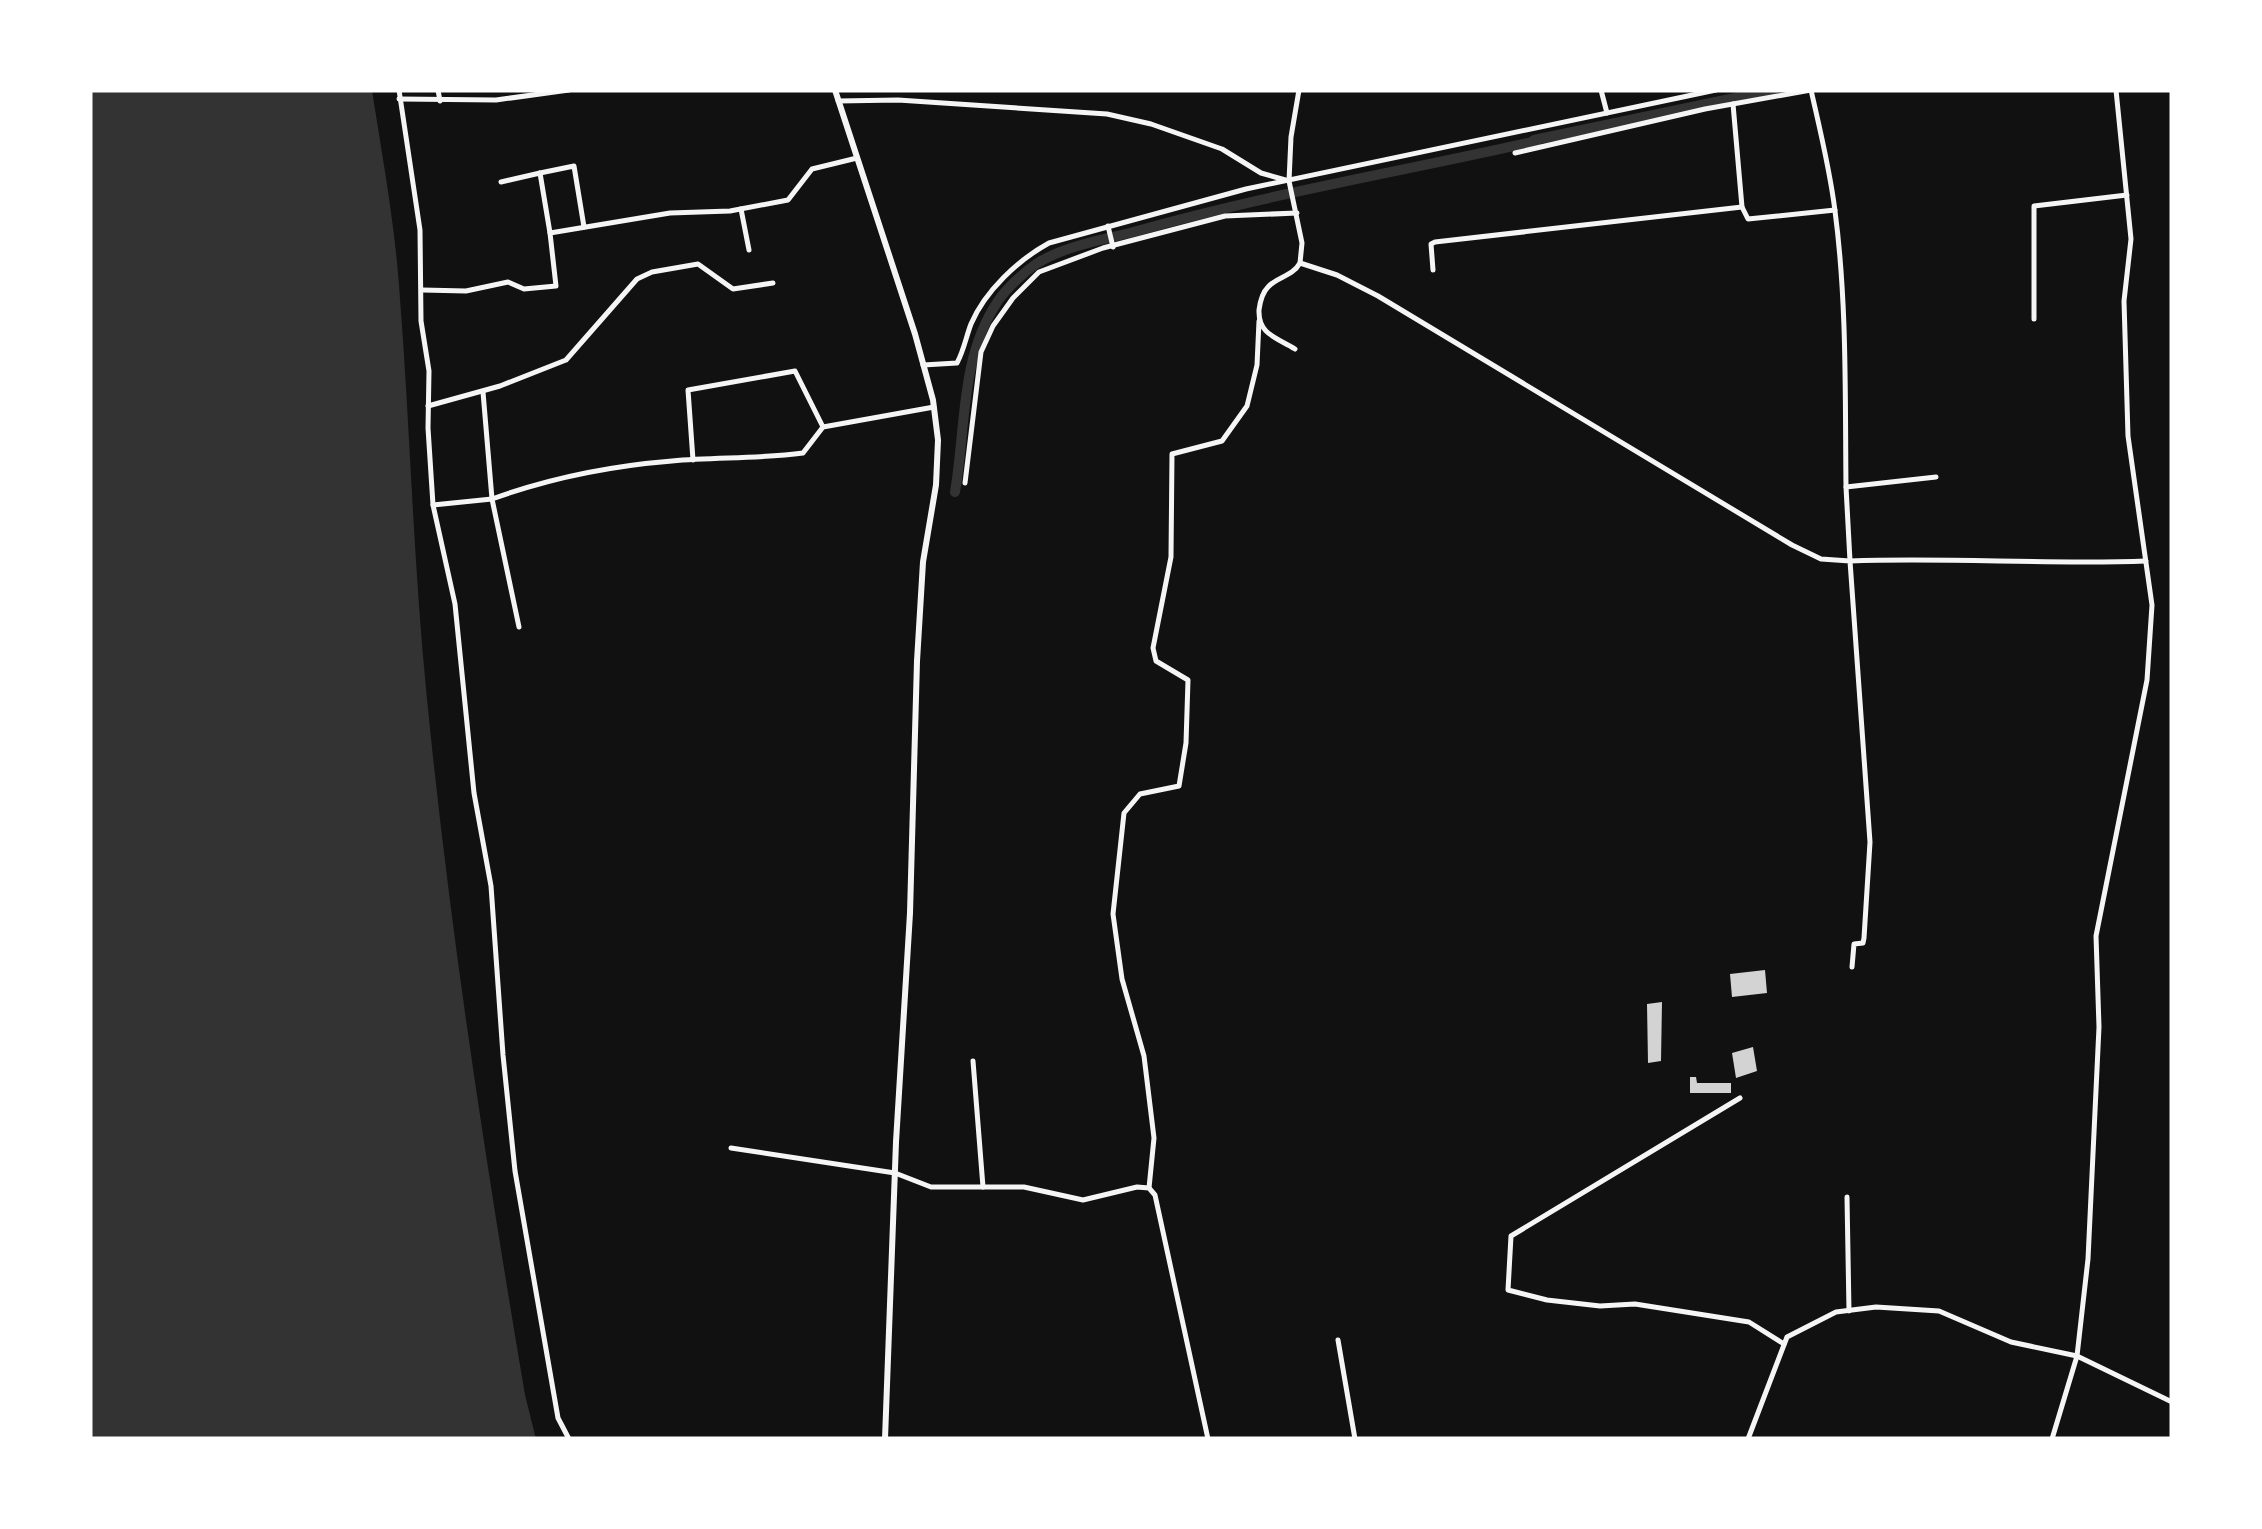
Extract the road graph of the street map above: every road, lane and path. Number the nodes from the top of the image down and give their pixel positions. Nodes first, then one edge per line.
1 (398, 90) edge
2 (438, 90) edge
3 (509, 90) edge
4 (568, 90) edge
5 (835, 90) edge
6 (1299, 90) edge
7 (1601, 90) edge
8 (1716, 90) edge
9 (1811, 90) edge
10 (2116, 90) edge
11 (399, 99) junction
12 (510, 99) junction
13 (440, 101) junction
14 (838, 101) junction
15 (1734, 104) junction
16 (1607, 114) junction
17 (1515, 153) dead end
18 (857, 158) junction
19 (540, 174) junction
20 (500, 182) dead end
21 (1291, 184) junction
22 (2127, 194) junction
23 (1742, 207) junction
24 (741, 209) junction
25 (1835, 210) junction
26 (1297, 213) junction
27 (584, 227) junction
28 (1109, 230) junction
29 (550, 233) junction
30 (1113, 245) junction
31 (749, 250) dead end
32 (1300, 263) junction
33 (1433, 270) dead end
34 (772, 284) dead end
35 (422, 290) junction
36 (2034, 319) dead end
37 (1259, 322) junction
38 (1295, 350) dead end
39 (924, 366) junction
40 (482, 392) junction
41 (428, 406) junction
42 (934, 406) junction
43 (824, 427) junction
44 (692, 460) junction
45 (1936, 477) dead end
46 (965, 483) dead end
47 (1846, 486) junction
48 (492, 499) junction
49 (433, 505) junction
50 (1850, 561) junction
51 (2146, 561) junction
52 (519, 628) dead end
53 (1852, 967) dead end
54 (973, 1061) dead end
55 (1740, 1098) dead end
56 (731, 1148) dead end
57 (895, 1173) junction
58 (983, 1187) junction
59 (1148, 1188) junction
60 (1848, 1197) dead end
61 (1849, 1310) junction
62 (1338, 1340) dead end
63 (1784, 1344) junction
64 (2077, 1356) junction
65 (2172, 1402) edge
66 (569, 1439) edge
67 (885, 1439) edge
68 (1208, 1439) edge
69 (1355, 1439) edge
70 (1748, 1439) edge
71 (2052, 1439) edge

1 - 11 street
2 - 13 street
3 - 12 street
4 - 12 street
5 - 14 street
6 - 21 street
7 - 16 street
8 - 16 street
9 - 15 street
9 - 25 street
10 - 22 street
11 - 13 street
11 - 35 street
12 - 13 street
14 - 18 street
14 - 21 street
15 - 17 street
15 - 23 street
16 - 21 street
18 - 24 street
18 - 39 street
19 - 20 street
19 - 27 street
19 - 29 street
21 - 26 street
21 - 28 street
22 - 36 street
22 - 51 street
23 - 25 street
23 - 33 street
24 - 27 street
24 - 31 street
25 - 47 street
26 - 30 street
26 - 32 street
27 - 29 street
28 - 30 street
28 - 39 street
29 - 35 street
30 - 46 street
32 - 37 street
32 - 50 street
34 - 40 street
35 - 41 street
37 - 38 street
37 - 59 street
39 - 42 street
40 - 41 street
40 - 48 street
41 - 49 street
42 - 43 street
42 - 57 street
43 - 44 street
43 - 44 street
44 - 48 street
45 - 47 street
47 - 50 street
48 - 49 street
48 - 52 street
49 - 66 street
50 - 51 street
50 - 53 street
51 - 64 street
54 - 58 street
55 - 63 street
56 - 57 street
57 - 58 street
57 - 67 street
58 - 59 street
59 - 68 street
60 - 61 street
61 - 63 street
61 - 64 street
62 - 69 street
63 - 70 street
64 - 65 street
64 - 71 street

